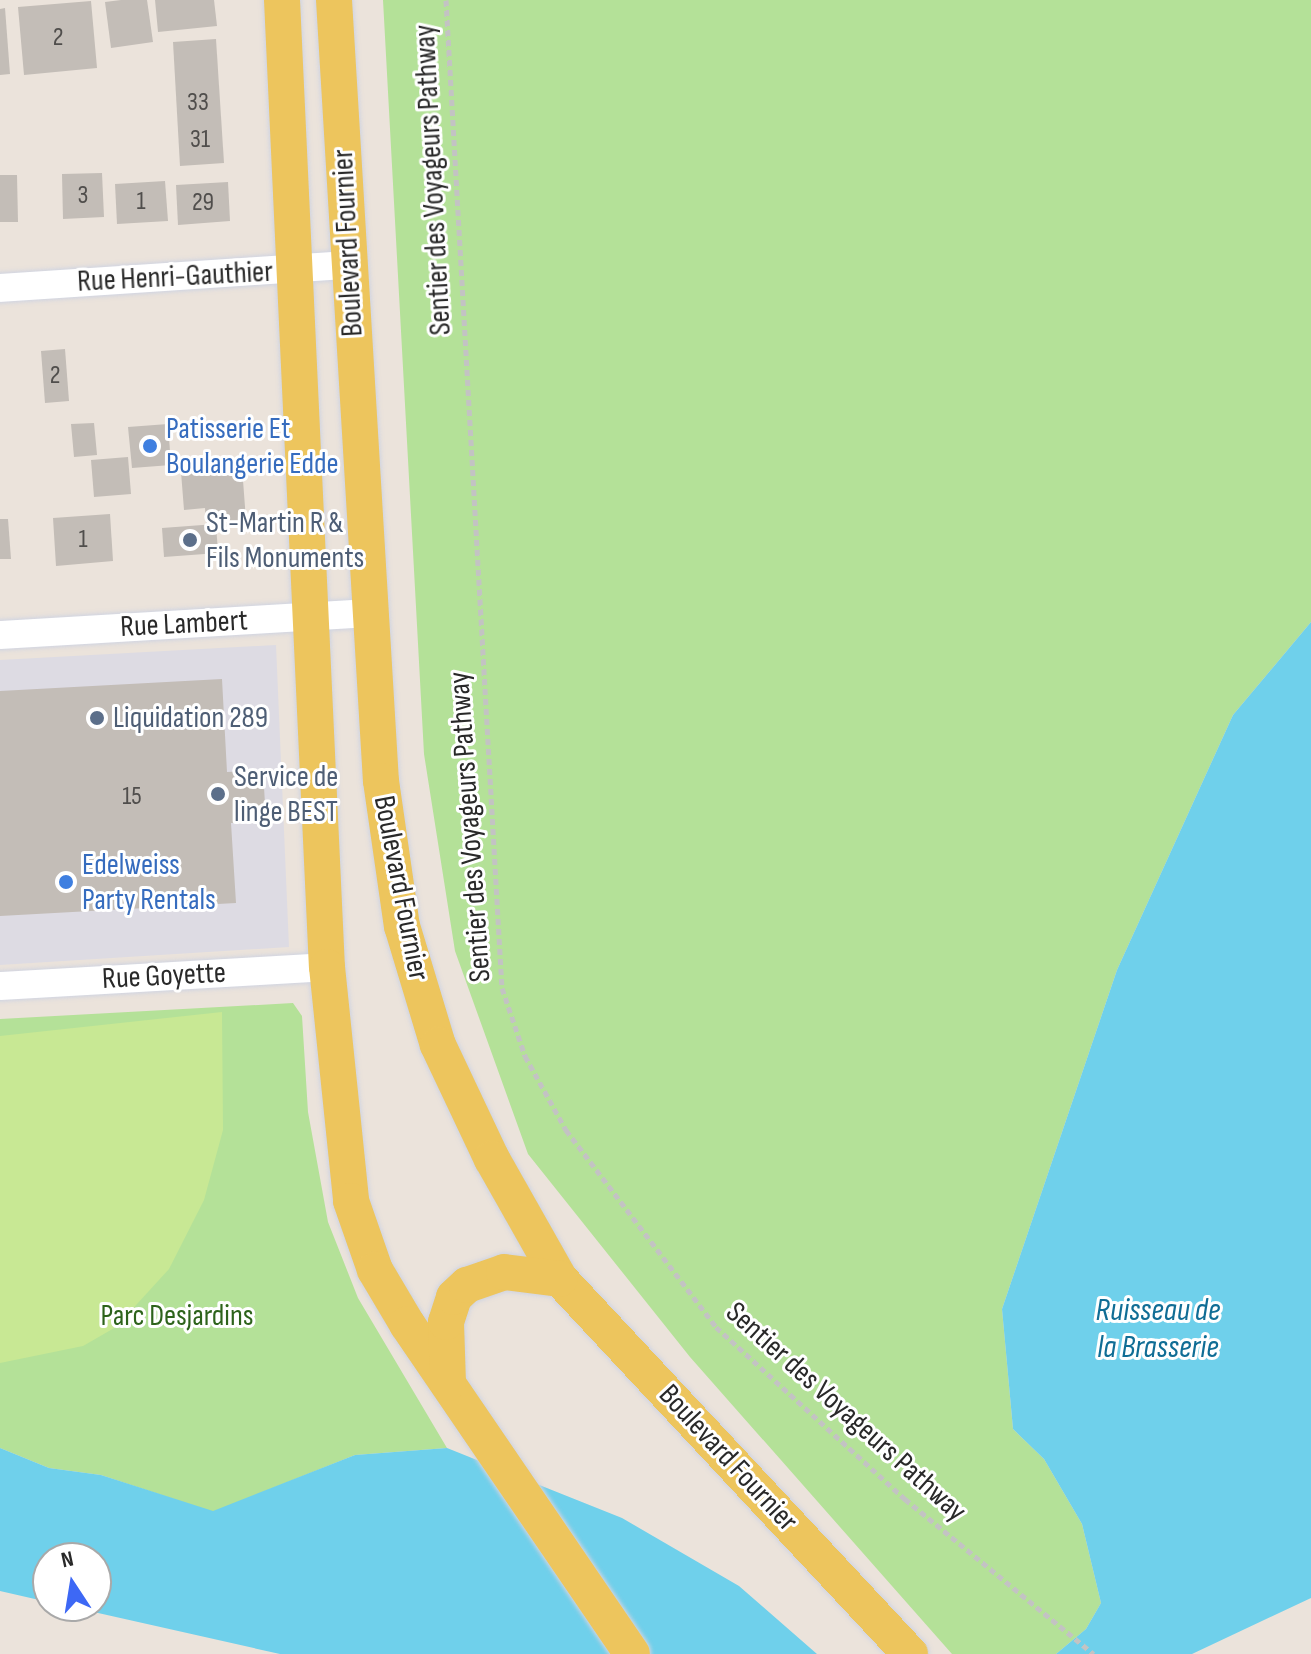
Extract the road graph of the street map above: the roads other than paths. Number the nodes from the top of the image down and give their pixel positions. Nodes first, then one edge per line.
1 (282, 0) edge
2 (334, 0) edge
3 (349, 265) junction
4 (295, 270) junction
5 (0, 288) edge
6 (368, 613) junction
7 (314, 617) junction
8 (0, 635) edge
9 (327, 967) junction
10 (0, 986) edge
11 (560, 1279) junction
12 (448, 1386) junction
13 (632, 1654) edge
14 (910, 1654) edge

1 - 4 main road, Boulevard Fournier
2 - 3 main road, Boulevard Fournier
3 - 4 street, Rue Henri-Gauthier
3 - 6 main road, Boulevard Fournier
4 - 5 street, Rue Henri-Gauthier
4 - 7 main road, Boulevard Fournier
6 - 7 street, Rue Lambert
6 - 11 main road, Boulevard Fournier
7 - 8 street, Rue Lambert
7 - 9 main road, Boulevard Fournier
9 - 10 street, Rue Goyette
9 - 12 main road, Boulevard Fournier
11 - 12 main road
11 - 14 main road, Boulevard Fournier
12 - 13 main road, Boulevard Fournier

